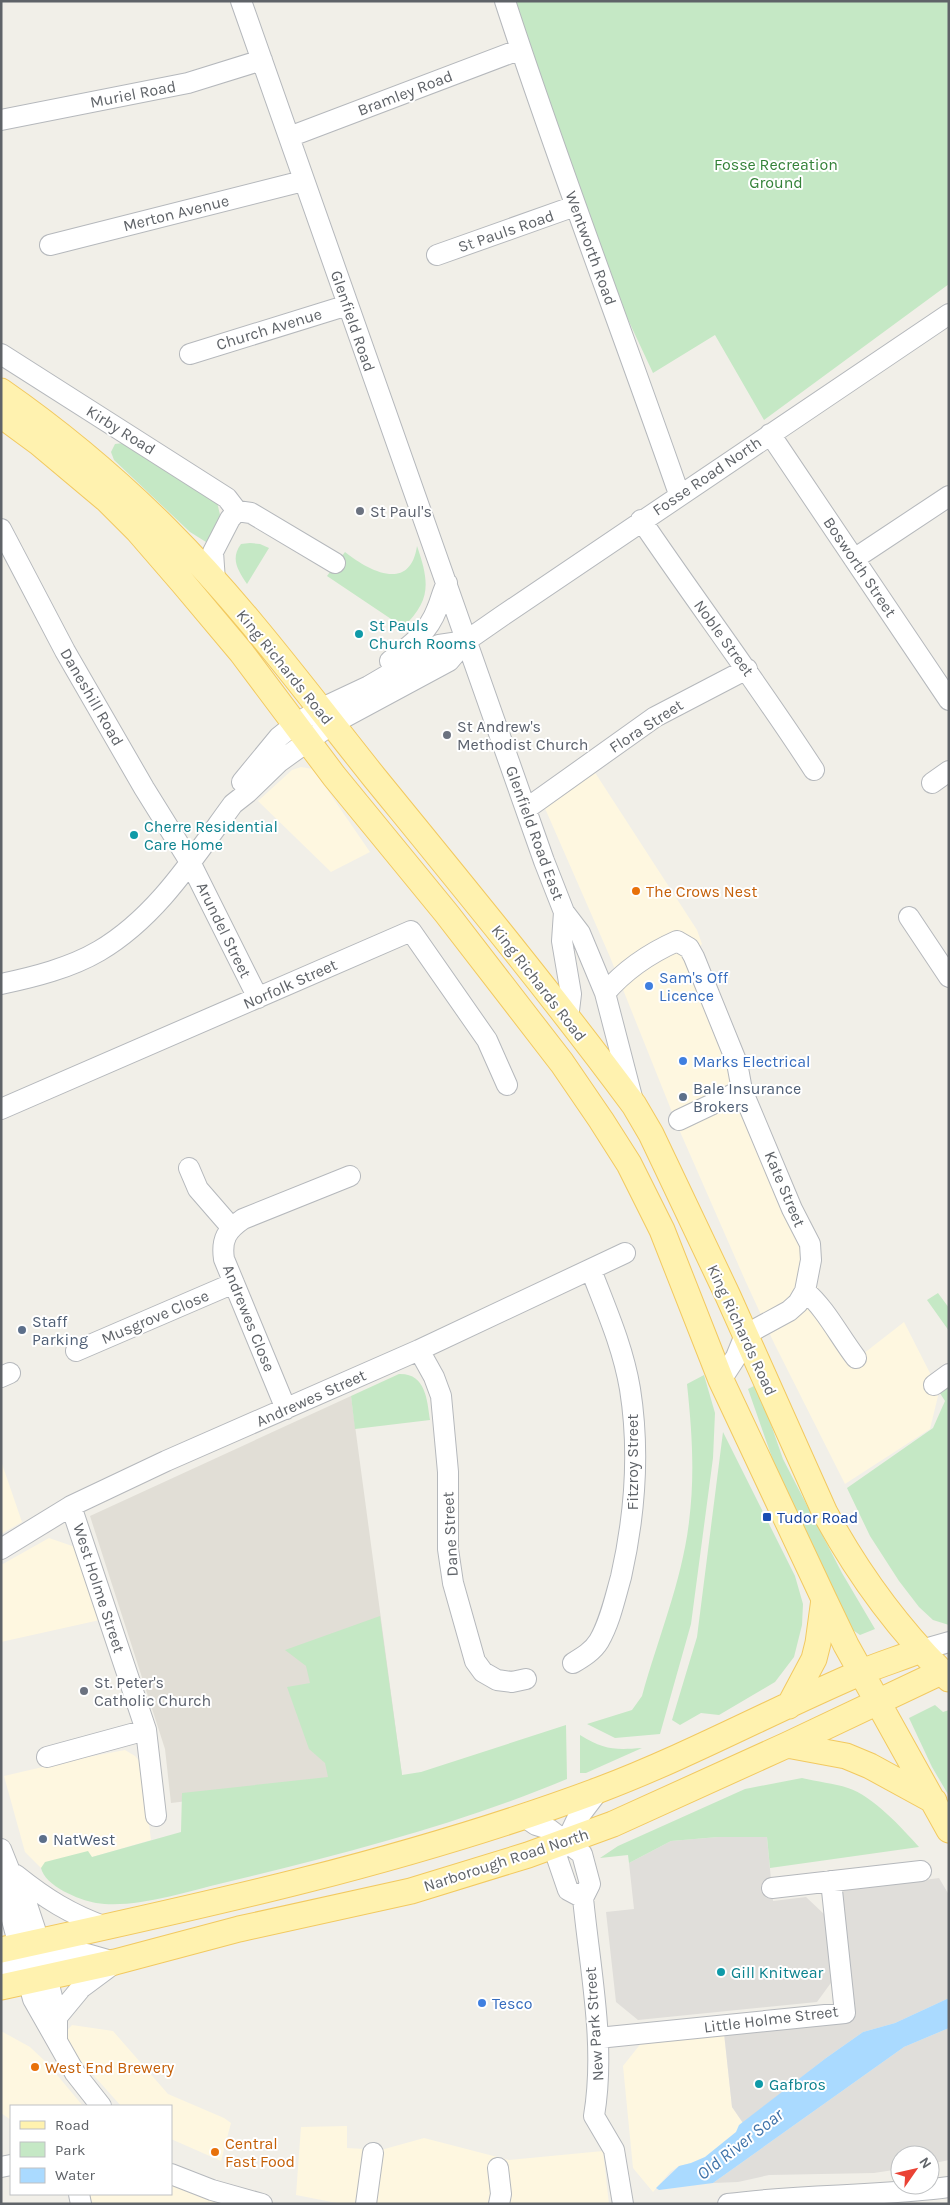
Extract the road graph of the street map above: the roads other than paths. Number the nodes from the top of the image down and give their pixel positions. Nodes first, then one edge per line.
1 (241, 1) edge
2 (505, 1) edge
3 (521, 49) junction
4 (262, 60) junction
5 (1, 120) edge
6 (289, 137) junction
7 (303, 181) junction
8 (575, 206) junction
9 (50, 245) dead end
10 (437, 255) dead end
11 (348, 305) junction
12 (949, 314) edge
13 (1, 354) edge
14 (190, 354) dead end
15 (1, 391) edge
16 (1, 415) edge
17 (770, 434) junction
18 (679, 494) junction
19 (949, 496) edge
20 (237, 511) junction
21 (641, 520) junction
22 (1, 529) edge
23 (854, 559) junction
24 (335, 563) dead end
25 (215, 581) junction
26 (447, 583) junction
27 (466, 641) junction
28 (747, 669) junction
29 (343, 697) junction
30 (949, 700) edge
31 (326, 716) junction
32 (301, 733) junction
33 (810, 764) dead end
34 (949, 771) edge
35 (932, 783) dead end
36 (526, 809) junction
37 (190, 862) junction
38 (564, 912) junction
39 (909, 918) dead end
40 (949, 977) edge
41 (1, 984) edge
42 (605, 993) junction
43 (258, 998) junction
44 (568, 1020) junction
45 (562, 1063) junction
46 (507, 1085) dead end
47 (742, 1090) junction
48 (634, 1105) junction
49 (1, 1109) edge
50 (680, 1120) dead end
51 (189, 1168) dead end
52 (350, 1176) dead end
53 (231, 1228) junction
54 (625, 1253) dead end
55 (590, 1270) junction
56 (234, 1283) junction
57 (804, 1291) junction
58 (746, 1335) junction
59 (76, 1350) dead end
60 (419, 1350) junction
61 (856, 1358) dead end
62 (721, 1380) junction
63 (286, 1409) junction
64 (71, 1506) junction
65 (1, 1549) edge
66 (824, 1599) junction
67 (949, 1642) edge
68 (921, 1650) junction
69 (587, 1661) dead end
70 (862, 1672) junction
71 (946, 1673) edge
72 (526, 1679) dead end
73 (878, 1702) junction
74 (789, 1706) junction
75 (146, 1730) junction
76 (787, 1745) junction
77 (47, 1757) dead end
78 (599, 1790) junction
79 (934, 1801) junction
80 (156, 1816) dead end
81 (523, 1816) junction
82 (949, 1830) edge
83 (566, 1842) junction
84 (1, 1849) edge
85 (9, 1869) junction
86 (920, 1871) dead end
87 (831, 1881) junction
88 (772, 1888) dead end
89 (106, 1927) junction
90 (29, 1960) edge
91 (115, 1962) junction
92 (1, 1967) edge
93 (1, 1987) edge
94 (57, 2017) junction
95 (598, 2038) junction
96 (57, 2040) junction
97 (100, 2105) edge
98 (373, 2153) dead end
99 (498, 2168) dead end
100 (172, 2174) edge
101 (949, 2187) edge
102 (912, 2198) edge
103 (262, 2204) edge
104 (366, 2204) edge
105 (500, 2204) edge
106 (623, 2204) edge
107 (728, 2204) edge

1 - 4 street, Glenfield Road
2 - 3 street, Wentworth Road
3 - 6 street, Bramley Road
3 - 8 street, Wentworth Road
4 - 5 street, Muriel Road
4 - 6 street, Glenfield Road
6 - 7 street, Glenfield Road
7 - 9 street, Merton Avenue
7 - 11 street, Glenfield Road
8 - 10 street, St Pauls Road
8 - 18 street, Wentworth Road
11 - 14 street, Church Avenue
11 - 26 street, Glenfield Road
12 - 17 street, Fosse Road North
13 - 20 street, Kirby Road
15 - 25 main road, King Richards Road
16 - 32 main road, King Richards Road
17 - 18 street, Fosse Road North
17 - 23 street, Bosworth Street
18 - 21 street, Fosse Road North
19 - 23 street
20 - 24 street, Kirby Road
20 - 25 street
21 - 27 street, Fosse Road North
21 - 28 street, Noble Street
22 - 37 street, Daneshill Road
23 - 30 street, Bosworth Street
25 - 31 main road, King Richards Road
26 - 27 street, Glenfield Road
26 - 29 street
27 - 29 street
27 - 31 street
27 - 36 street, Glenfield Road East
28 - 33 street, Noble Street
28 - 36 street, Flora Street
29 - 31 street
31 - 32 street
31 - 44 main road, King Richards Road
32 - 37 street
32 - 45 main road, King Richards Road
34 - 35 street
36 - 38 street, Glenfield Road East
37 - 41 street
37 - 43 street, Arundel Street
38 - 42 street, Glenfield Road East
38 - 44 street, Glenfield Road East
39 - 40 street
42 - 47 street, Kate Street
42 - 48 street, Glenfield Road East
43 - 46 street, Norfolk Street
43 - 49 street, Norfolk Street
44 - 45 main road
44 - 48 main road, King Richards Road
45 - 62 main road, King Richards Road
47 - 50 street
47 - 57 street, Kate Street
48 - 58 main road, King Richards Road
51 - 53 street
52 - 53 street
53 - 56 street, Andrewes Close
54 - 55 street, Andrewes Street
55 - 60 street, Andrewes Street
55 - 69 street, Fitzroy Street
56 - 59 street, Musgrove Close
56 - 63 street, Andrewes Close
57 - 58 street, Kate Street
57 - 61 street
58 - 62 street
58 - 68 main road, King Richards Road
60 - 63 street, Andrewes Street
60 - 72 street, Dane Street
62 - 66 main road, King Richards Road
63 - 64 street, Andrewes Street
64 - 65 street, Andrewes Street
64 - 75 street, West Holme Street
66 - 70 main road, King Richards Road
66 - 74 main road
67 - 68 street
68 - 70 main road
68 - 71 main road, King Richards Road
70 - 73 main road, King Richards Road
70 - 74 main road
71 - 73 main road, Narborough Road North
73 - 76 main road, Narborough Road North
73 - 79 main road, King Richards Road
74 - 78 main road
75 - 77 street
75 - 80 street, West Holme Street
76 - 79 main road
76 - 83 main road, Narborough Road North
78 - 81 main road
78 - 83 street, New Park Street
79 - 82 main road, King Richards Road
81 - 83 street
81 - 89 main road
83 - 91 main road, Narborough Road North
83 - 95 street, New Park Street
84 - 85 street
85 - 89 street
85 - 90 street
86 - 87 street
87 - 88 street
87 - 95 street, Little Holme Street
89 - 90 main road
90 - 91 main road, Narborough Road North
90 - 92 street
90 - 93 main road
90 - 94 street
90 - 96 street
91 - 94 street
94 - 96 street
95 - 106 street, New Park Street
96 - 97 street
98 - 104 street
99 - 105 street
100 - 103 street
101 - 102 street
102 - 107 street

